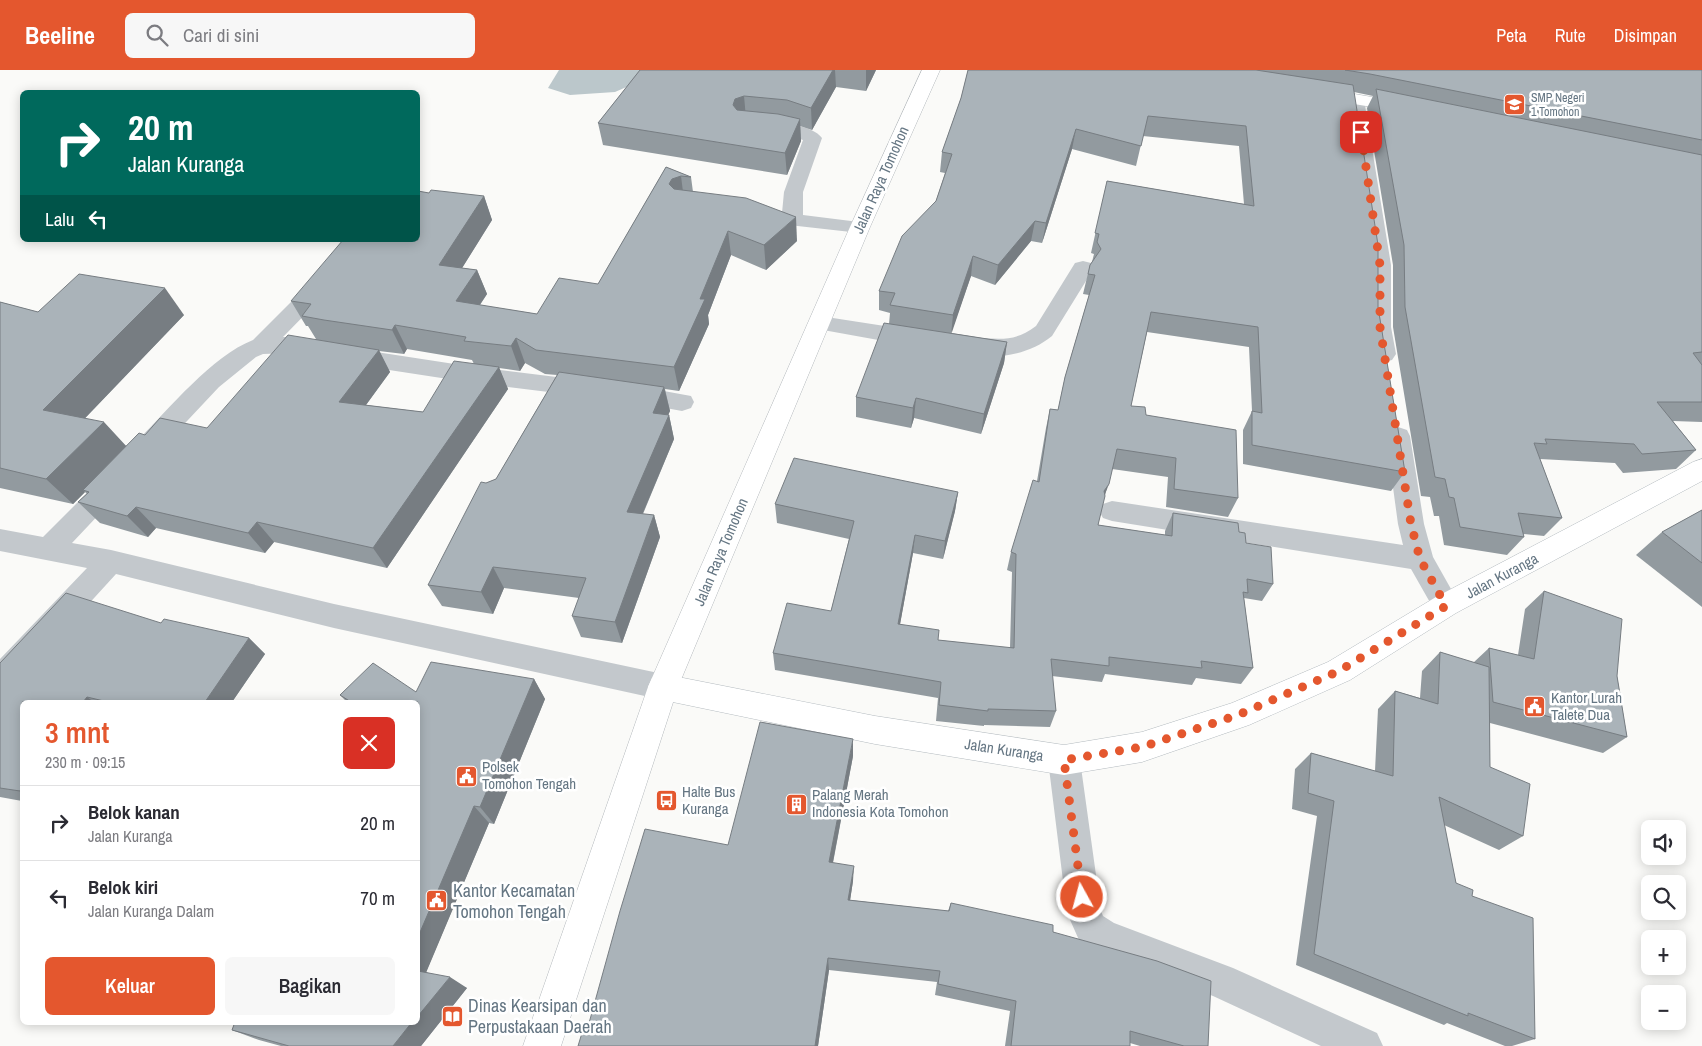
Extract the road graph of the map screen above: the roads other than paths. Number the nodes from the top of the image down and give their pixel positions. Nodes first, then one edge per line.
1 (931, 70) edge
2 (1299, 90) edge
3 (1355, 98) junction
4 (1421, 111) edge
5 (746, 126) edge
6 (744, 215) edge
7 (793, 220) junction
8 (860, 227) junction
9 (1083, 268) dead end
10 (337, 270) edge
11 (820, 323) junction
12 (261, 346) junction
13 (1387, 372) edge
14 (559, 386) junction
15 (682, 402) dead end
16 (546, 409) edge
17 (1394, 416) edge
18 (1702, 469) edge
19 (1112, 511) dead end
20 (0, 540) edge
21 (48, 549) junction
22 (1420, 559) junction
23 (111, 561) junction
24 (1446, 606) junction
25 (0, 680) edge
26 (663, 687) junction
27 (1064, 760) junction
28 (542, 1046) edge
29 (1364, 1046) edge

1 - 8 main road, Jalan Raya Tomohon
2 - 3 main road
3 - 4 main road
3 - 13 street
5 - 7 street
6 - 7 street
7 - 8 street
8 - 11 main road, Jalan Raya Tomohon
9 - 11 street
10 - 12 street
11 - 26 main road, Jalan Raya Tomohon
12 - 14 street
12 - 21 street
14 - 15 street
14 - 16 street
17 - 22 street
18 - 24 main road, Jalan Kuranga
19 - 22 street
20 - 21 street
21 - 23 street
22 - 24 street
23 - 25 street
23 - 26 street
24 - 27 main road, Jalan Kuranga
26 - 27 main road, Jalan Kuranga
26 - 28 main road, Jalan Raya Tomohon
27 - 29 street

